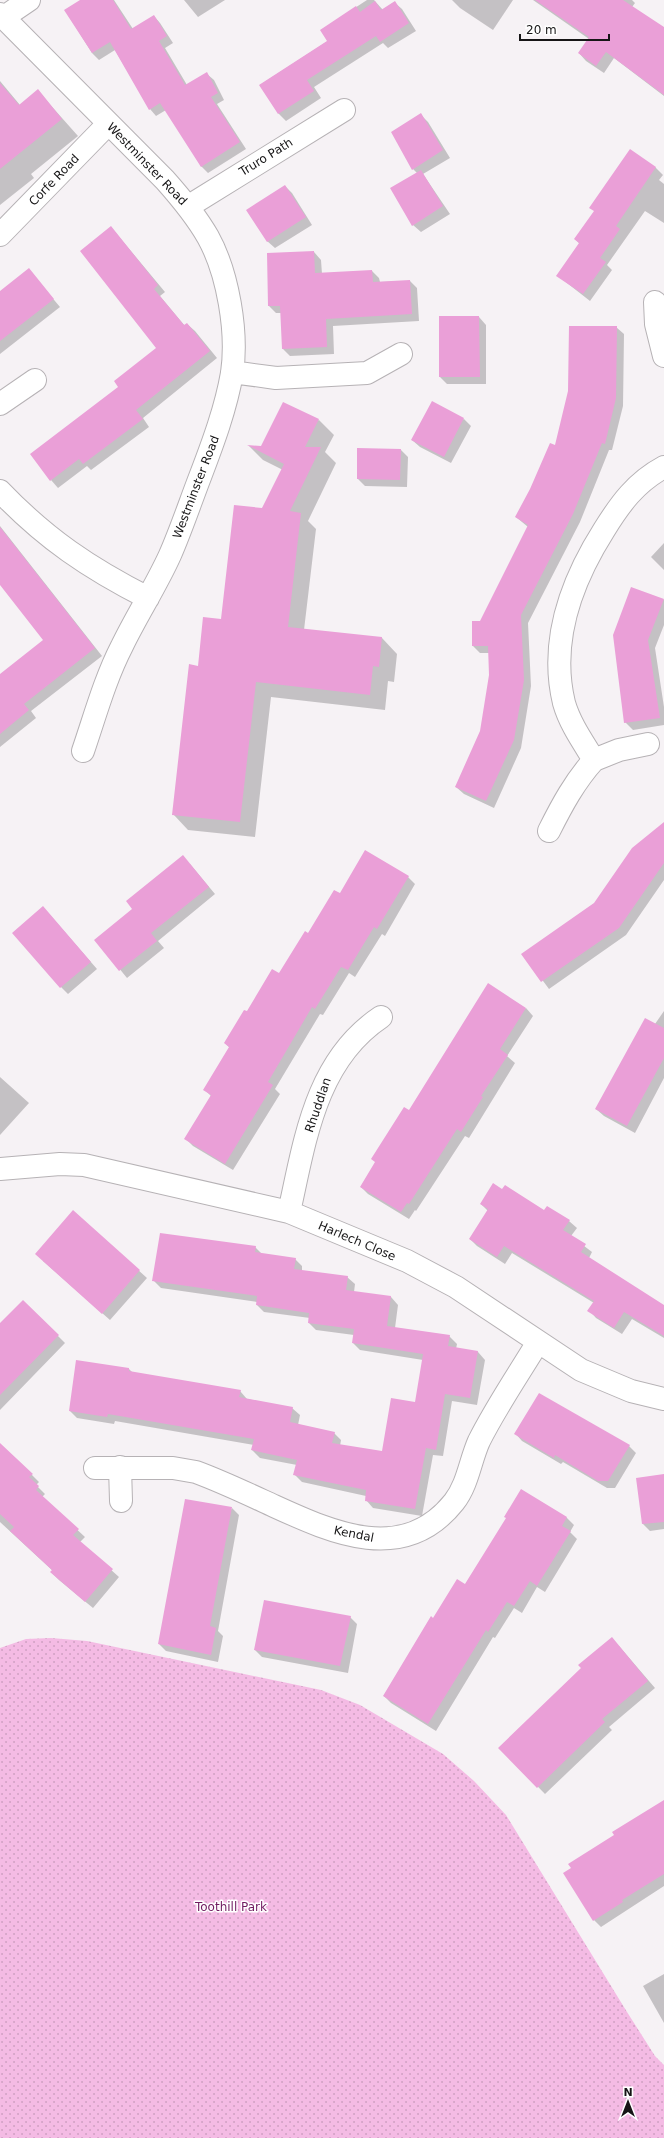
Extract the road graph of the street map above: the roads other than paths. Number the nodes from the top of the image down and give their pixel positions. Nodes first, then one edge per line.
1 (30, 0) edge
2 (2, 16) edge
3 (344, 110) dead end
4 (108, 124) junction
5 (189, 206) junction
6 (0, 235) edge
7 (655, 302) dead end
8 (401, 354) dead end
9 (664, 356) edge
10 (232, 372) junction
11 (35, 380) dead end
12 (0, 404) edge
13 (664, 467) edge
14 (0, 491) edge
15 (148, 598) junction
16 (648, 744) dead end
17 (83, 751) dead end
18 (594, 760) junction
19 (550, 831) dead end
20 (381, 1017) dead end
21 (11, 1168) edge
22 (289, 1212) junction
23 (538, 1342) junction
24 (664, 1399) edge
25 (120, 1467) junction
26 (95, 1468) dead end
27 (121, 1501) dead end

1 - 2 street
2 - 4 street, Westminster Road
3 - 5 street, Truro Path
4 - 5 street, Westminster Road
4 - 6 street, Corfe Road
5 - 10 street, Westminster Road
7 - 9 street
8 - 10 street
10 - 15 street, Westminster Road
11 - 12 street
13 - 18 street
14 - 15 street
15 - 17 street, Westminster Road
16 - 18 street
18 - 19 street
20 - 22 street, Rhuddlan
21 - 22 street, Harlech Close
22 - 23 street, Harlech Close
23 - 24 street, Harlech Close
23 - 25 street, Kendal
25 - 26 street, Kendal
25 - 27 street

